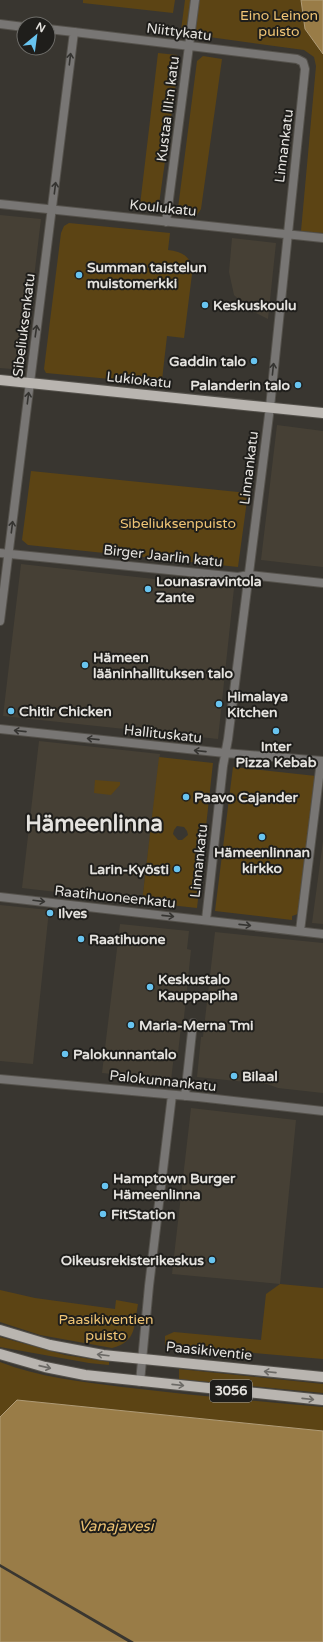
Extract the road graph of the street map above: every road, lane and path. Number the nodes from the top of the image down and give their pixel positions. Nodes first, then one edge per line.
1 (195, 0) edge
2 (0, 24) edge
3 (16, 26) edge
4 (56, 30) edge
5 (74, 32) junction
6 (189, 46) junction
7 (305, 65) joint
8 (0, 204) edge
9 (52, 209) junction
10 (166, 222) junction
11 (287, 235) junction
12 (323, 238) edge
13 (0, 380) edge
14 (30, 383) junction
15 (270, 407) junction
16 (323, 413) edge
17 (4, 554) edge
18 (249, 575) junction
19 (323, 583) edge
20 (0, 621) edge
21 (0, 729) edge
22 (225, 753) junction
23 (322, 761) edge
24 (0, 897) edge
25 (206, 920) junction
26 (300, 931) junction
27 (323, 934) edge
28 (193, 1022) dead end
29 (0, 1079) edge
30 (172, 1095) junction
31 (185, 1096) junction
32 (323, 1112) edge
33 (0, 1330) edge
34 (0, 1354) edge
35 (142, 1358) junction
36 (323, 1377) edge
37 (140, 1382) junction
38 (323, 1400) edge

1 - 6 street, Kustaa III:n katu
2 - 3 street
4 - 5 street, Niittykatu
5 - 6 street, Niittykatu
9 -> 5 street, Sibeliuksenkatu
6 - 7 street, Niittykatu
6 - 10 street, Kustaa III:n katu
7 - 11 street, Linnankatu
8 - 9 street, Koulukatu
9 - 10 street, Koulukatu
14 -> 9 street, Sibeliuksenkatu
10 - 11 street, Koulukatu
11 - 12 street, Koulukatu
15 -> 11 street, Linnankatu
13 - 14 main road, Lukiokatu
14 - 15 main road, Lukiokatu
17 -> 14 street, Sibeliuksenkatu
15 - 16 main road, Lukiokatu
15 - 18 street, Linnankatu
17 - 18 street, Birger Jaarlin katu
17 - 20 street, Sibeliuksenkatu
18 - 19 street, Birger Jaarlin katu
18 - 22 street, Linnankatu
22 -> 21 street, Hallituskatu
22 - 23 street, Hallituskatu
22 - 25 street, Linnankatu
23 - 26 street
24 -> 25 street, Raatihuoneenkatu
25 -> 26 street, Raatihuoneenkatu
26 - 27 street, Raatihuoneenkatu
28 - 31 street
29 - 30 street, Palokunnankatu
30 - 31 street, Palokunnankatu
30 - 35 street
31 - 32 street, Palokunnankatu
35 -> 33 main road, Paasikiventie / 3056
34 -> 37 main road, 3056
36 -> 35 main road, Paasikiventie / 3056
35 - 37 street
37 -> 38 main road, 3056

